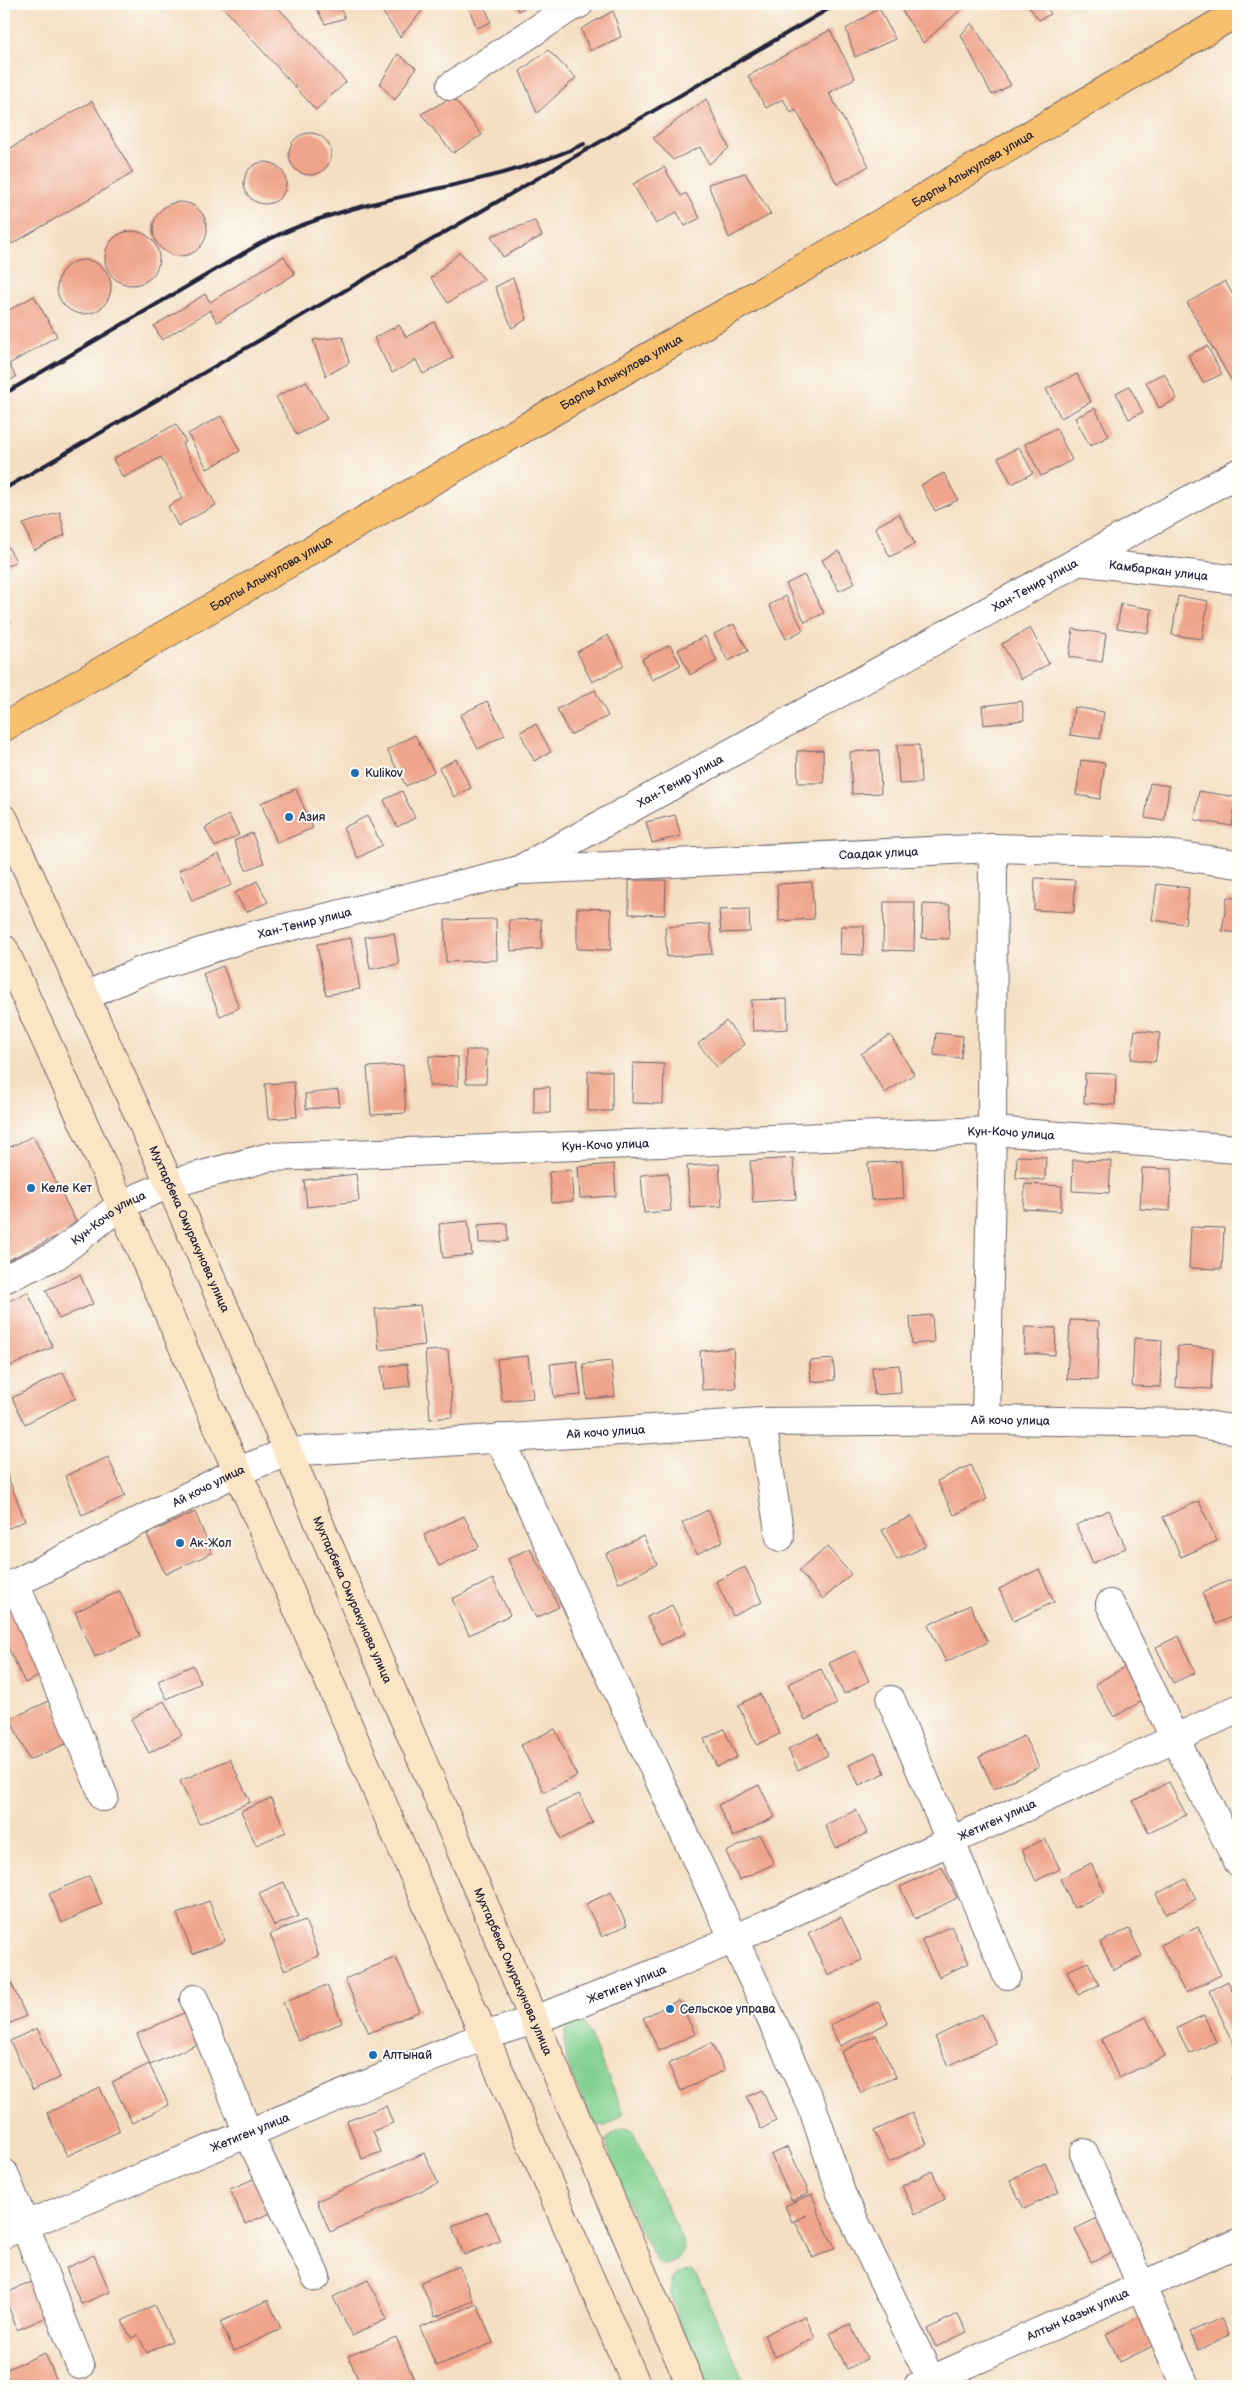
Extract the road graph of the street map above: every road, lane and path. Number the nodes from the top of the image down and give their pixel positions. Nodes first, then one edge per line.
1 (579, 4) edge
2 (1238, 12) edge
3 (451, 86) dead end
4 (1238, 473) edge
5 (1078, 561) junction
6 (1238, 580) edge
7 (4, 727) edge
8 (4, 819) edge
9 (994, 848) junction
10 (1238, 864) edge
11 (518, 870) junction
12 (4, 949) edge
13 (86, 996) junction
14 (992, 1131) junction
15 (1238, 1149) edge
16 (169, 1184) junction
17 (121, 1205) junction
18 (4, 1279) edge
19 (986, 1420) junction
20 (762, 1422) junction
21 (1238, 1430) edge
22 (499, 1438) junction
23 (288, 1452) junction
24 (238, 1471) junction
25 (780, 1537) dead end
26 (9, 1586) edge
27 (1110, 1604) dead end
28 (891, 1700) dead end
29 (1238, 1708) edge
30 (1175, 1739) junction
31 (104, 1797) dead end
32 (950, 1841) junction
33 (1238, 1862) edge
34 (733, 1939) junction
35 (1007, 1975) dead end
36 (194, 1999) dead end
37 (534, 2021) junction
38 (484, 2036) junction
39 (248, 2133) junction
40 (1084, 2153) dead end
41 (4, 2173) edge
42 (14, 2229) edge
43 (1238, 2243) edge
44 (316, 2277) dead end
45 (1142, 2286) junction
46 (80, 2365) dead end
47 (924, 2383) edge
48 (637, 2386) edge
49 (691, 2386) edge
50 (1185, 2386) edge

1 - 3 street
2 - 7 main road, Барпы Алыкулова улица
4 - 5 street, Хан-Тенир улица
5 - 6 street, Камбаркан улица
5 - 11 street, Хан-Тенир улица
8 - 13 main road, Мухтарбека Омуракунова улица
9 - 10 street, Саадак улица
9 - 11 street, Саадак улица
9 - 14 street
11 - 13 street, Хан-Тенир улица
12 - 17 main road
13 - 16 main road, Мухтарбека Омуракунова улица
14 - 15 street, Кун-Кочо улица
14 - 16 street, Кун-Кочо улица
14 - 19 street
16 - 17 street, Кун-Кочо улица
16 - 23 main road, Мухтарбека Омуракунова улица
17 - 18 street, Кун-Кочо улица
17 - 24 main road
19 - 20 street, Ай кочо улица
19 - 21 street, Ай кочо улица
20 - 22 street, Ай кочо улица
20 - 25 street
22 - 23 street, Ай кочо улица
22 - 34 street
23 - 24 street, Ай кочо улица
23 - 37 main road, Мухтарбека Омуракунова улица
24 - 26 street, Ай кочо улица
24 - 38 main road
26 - 31 street
27 - 30 street
28 - 32 street
29 - 30 street, Жетиген улица
30 - 32 street, Жетиген улица
30 - 33 street
32 - 34 street, Жетиген улица
32 - 35 street
34 - 37 street, Жетиген улица
34 - 47 street
36 - 39 street
37 - 38 street, Жетиген улица
37 - 49 main road, Мухтарбека Омуракунова улица
38 - 39 street, Жетиген улица
38 - 48 main road
39 - 42 street, Жетиген улица
39 - 44 street
40 - 45 street
41 - 42 street
42 - 46 street
43 - 45 street, Алтын Казык улица
45 - 47 street, Алтын Казык улица
45 - 50 street

